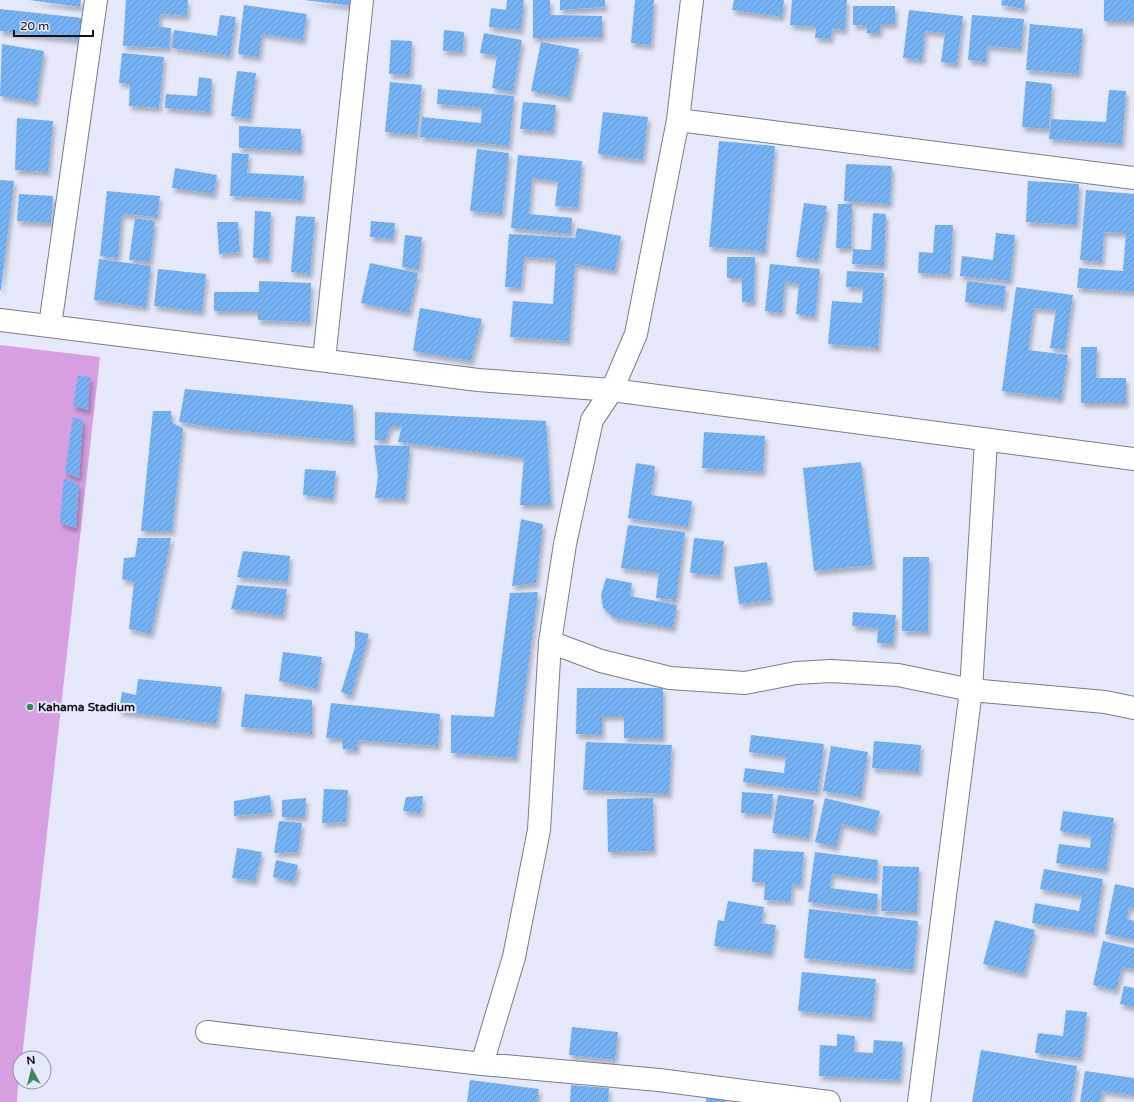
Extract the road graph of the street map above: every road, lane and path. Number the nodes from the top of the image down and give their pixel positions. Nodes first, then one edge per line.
1 (96, 0) edge
2 (362, 0) edge
3 (692, 0) edge
4 (678, 120) junction
5 (1134, 178) edge
6 (0, 320) edge
7 (50, 326) junction
8 (324, 360) junction
9 (612, 390) junction
10 (986, 441) junction
11 (1134, 459) edge
12 (550, 642) junction
13 (971, 690) junction
14 (1134, 708) edge
15 (207, 1032) dead end
16 (482, 1064) junction
17 (829, 1102) edge
18 (919, 1102) edge

1 - 7 street
2 - 8 street
3 - 4 street
4 - 5 street
4 - 9 street
6 - 7 street
7 - 8 street
8 - 9 street
9 - 10 street
9 - 12 street
10 - 11 street
10 - 13 street
12 - 13 street
12 - 16 street
13 - 14 street
13 - 18 street
15 - 16 street
16 - 17 street

